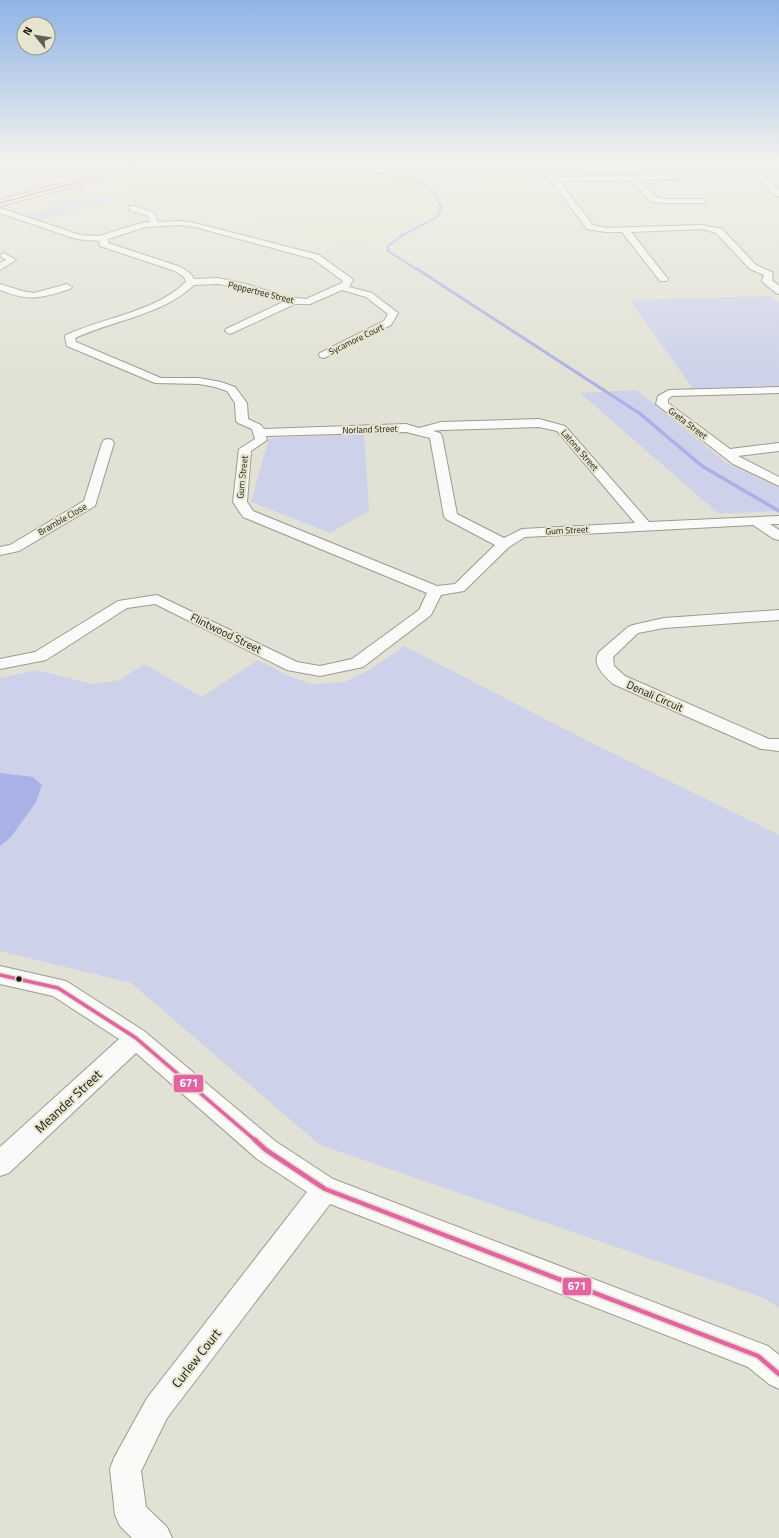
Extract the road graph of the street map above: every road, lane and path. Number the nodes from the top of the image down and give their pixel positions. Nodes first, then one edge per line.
1 (64, 232) edge
2 (122, 232) edge
3 (221, 232) edge
4 (626, 232) edge
5 (718, 232) edge
6 (99, 239) junction
7 (4, 256) dead end
8 (0, 267) edge
9 (769, 274) junction
10 (779, 274) edge
11 (663, 279) dead end
12 (192, 282) junction
13 (0, 287) edge
14 (67, 287) dead end
15 (340, 287) junction
16 (779, 291) edge
17 (293, 301) junction
18 (230, 331) dead end
19 (324, 355) dead end
20 (779, 390) edge
21 (419, 432) junction
22 (259, 433) junction
23 (108, 443) dead end
24 (779, 447) edge
25 (728, 454) junction
26 (779, 482) edge
27 (779, 520) edge
28 (755, 521) junction
29 (645, 526) junction
30 (779, 536) edge
31 (504, 544) junction
32 (0, 551) edge
33 (436, 591) junction
34 (779, 616) edge
35 (0, 664) edge
36 (779, 745) edge
37 (0, 975) edge
38 (136, 1038) junction
39 (0, 1164) edge
40 (325, 1189) junction
41 (779, 1374) edge
42 (156, 1538) edge

1 - 6 street
2 - 6 street
3 - 15 street
4 - 11 street
5 - 9 street
6 - 12 street
7 - 8 street
9 - 10 street
9 - 16 street
12 - 17 street, Peppertree Street
12 - 22 street
13 - 14 street
15 - 17 street, Peppertree Street
15 - 19 street, Sycamore Court
17 - 18 street
20 - 25 street, Greta Street
21 - 22 street, Norland Street
21 - 29 street, Latona Street
21 - 31 street, Norland Street
22 - 33 street, Gum Street
23 - 32 street, Bramble Close
24 - 25 street
25 - 26 street, Greta Street
27 - 28 street, Gum Street
28 - 29 street, Gum Street
28 - 30 street
29 - 31 street, Gum Street
31 - 33 street, Gum Street
33 - 35 street, Flintwood Street
34 - 36 street, Denali Circuit
37 - 38 street
38 - 39 street, Meander Street
38 - 40 street
40 - 41 street
40 - 42 street, Curlew Court

